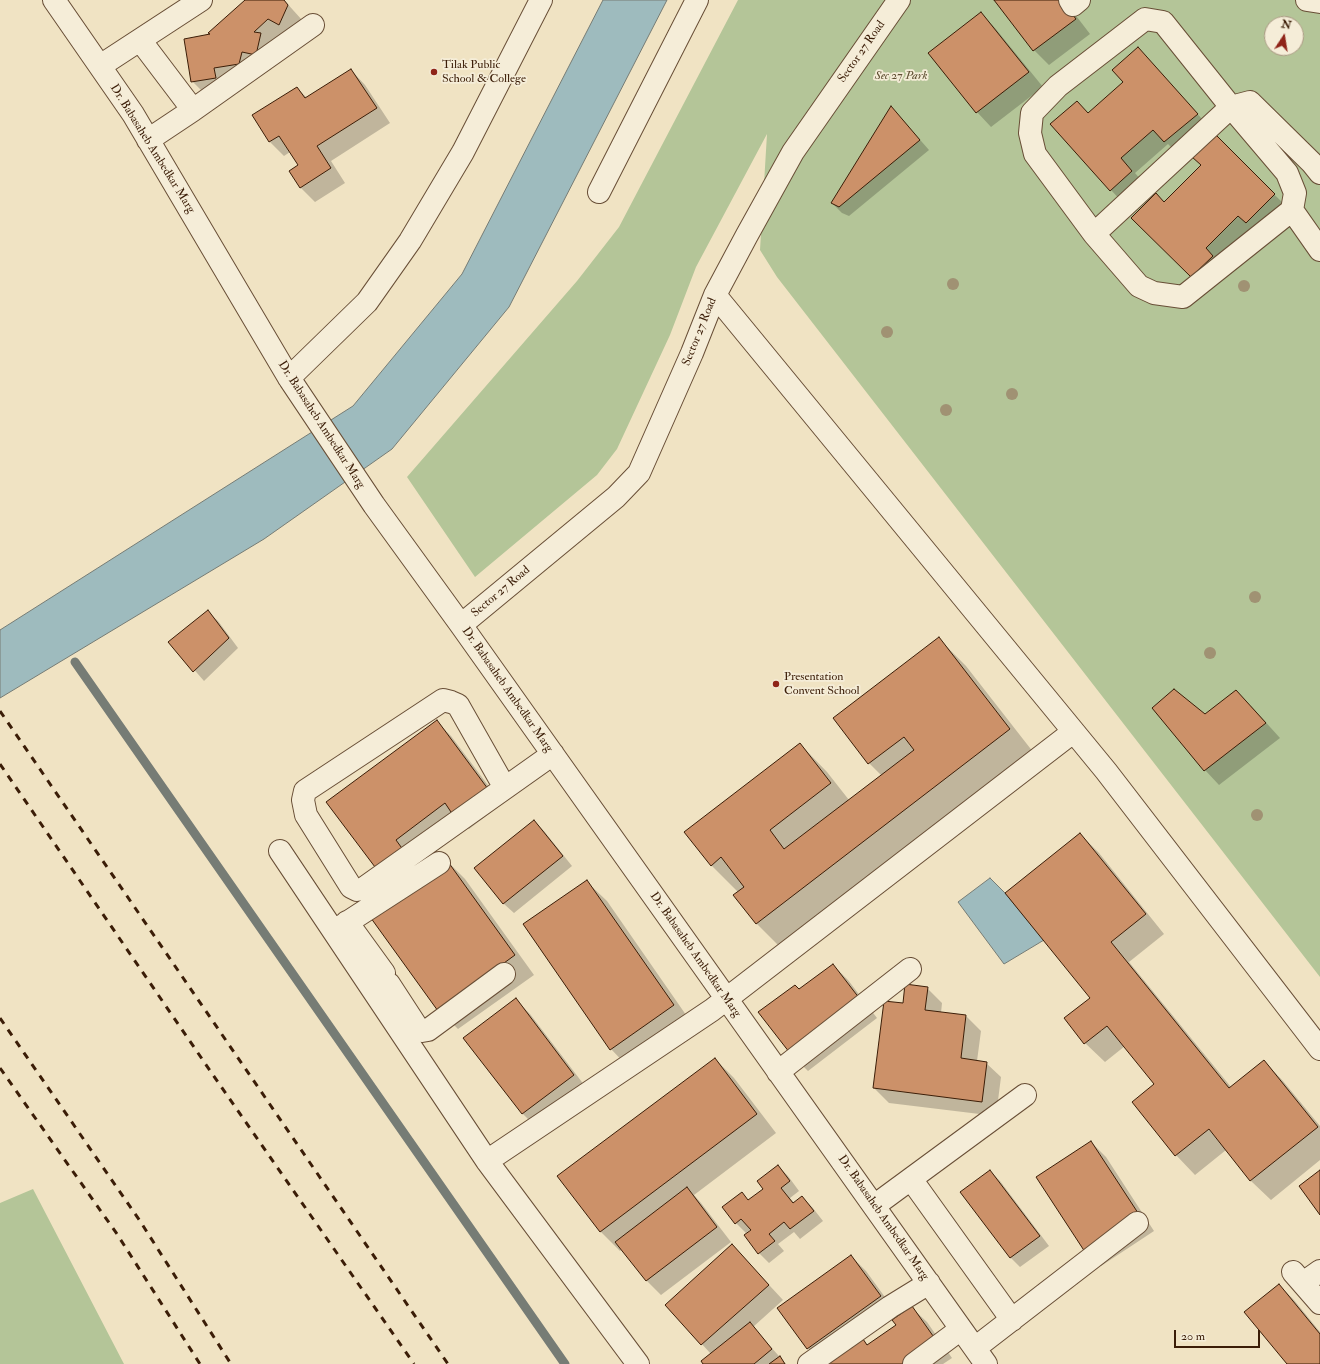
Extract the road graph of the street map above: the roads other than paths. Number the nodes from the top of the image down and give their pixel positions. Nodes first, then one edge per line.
1 (54, 0) edge
2 (201, 0) edge
3 (541, 0) edge
4 (697, 0) edge
5 (899, 0) edge
6 (1070, 0) edge
7 (1079, 0) edge
8 (1306, 0) edge
9 (1320, 2) edge
10 (313, 25) dead end
11 (140, 40) junction
12 (100, 66) junction
13 (1231, 107) junction
14 (194, 110) junction
15 (148, 140) junction
16 (1317, 164) edge
17 (599, 192) dead end
18 (1292, 210) junction
19 (1094, 234) junction
20 (1320, 250) edge
21 (715, 295) junction
22 (293, 383) junction
23 (461, 625) junction
24 (1073, 732) junction
25 (552, 754) junction
26 (505, 788) junction
27 (280, 851) dead end
28 (439, 863) dead end
29 (341, 927) junction
30 (359, 953) junction
31 (910, 969) dead end
32 (504, 974) dead end
33 (726, 999) junction
34 (397, 1013) junction
35 (1320, 1049) edge
36 (778, 1072) junction
37 (1025, 1095) dead end
38 (487, 1161) junction
39 (911, 1179) junction
40 (874, 1206) junction
41 (1137, 1222) dead end
42 (1311, 1274) edge
43 (929, 1284) junction
44 (1320, 1303) edge
45 (1012, 1320) junction
46 (972, 1344) edge
47 (638, 1364) edge
48 (809, 1364) edge
49 (914, 1364) edge
50 (927, 1364) edge

1 - 12 street, Dr. Babasaheb Ambedkar Marg
2 - 11 street
3 - 22 street
4 - 17 street
5 - 21 street, Sector 27 Road
6 - 7 street
8 - 9 street
10 - 14 street
11 - 12 street
11 - 14 street
12 - 15 street, Dr. Babasaheb Ambedkar Marg
13 - 16 street
13 - 18 street
13 - 19 street
13 - 19 street
14 - 15 street
15 - 22 street, Dr. Babasaheb Ambedkar Marg
18 - 19 street
18 - 20 street
21 - 23 street, Sector 27 Road
21 - 24 street
22 - 23 street, Dr. Babasaheb Ambedkar Marg
23 - 25 street, Dr. Babasaheb Ambedkar Marg
24 - 33 street
24 - 35 street
25 - 26 street
25 - 33 street, Dr. Babasaheb Ambedkar Marg
26 - 26 street
27 - 29 street
28 - 29 street
29 - 30 street
30 - 34 street
30 - 34 street
31 - 36 street
32 - 34 street
33 - 36 street, Dr. Babasaheb Ambedkar Marg
33 - 38 street
34 - 38 street
36 - 40 street, Dr. Babasaheb Ambedkar Marg
37 - 39 street
38 - 47 street
39 - 40 street
39 - 45 street
40 - 43 street, Dr. Babasaheb Ambedkar Marg
41 - 45 street
42 - 44 street
43 - 46 street, Dr. Babasaheb Ambedkar Marg
43 - 48 street
45 - 46 street
46 - 49 street
46 - 50 street

